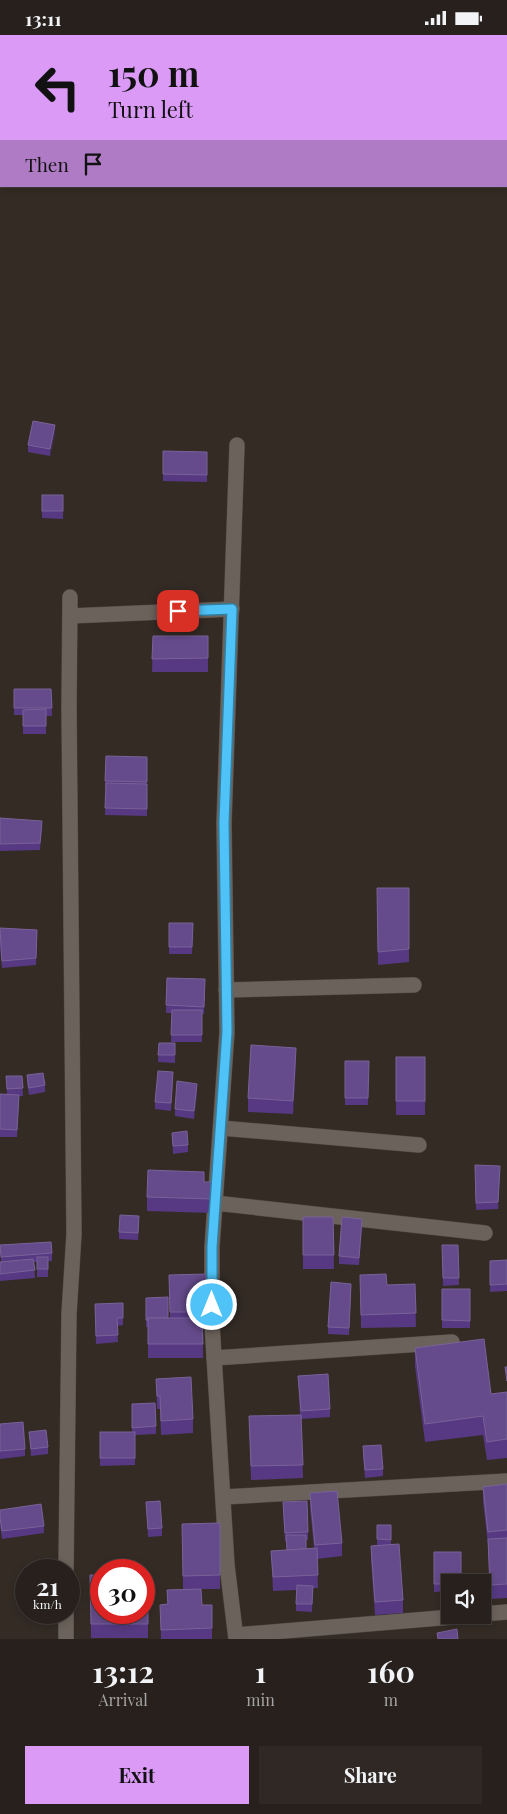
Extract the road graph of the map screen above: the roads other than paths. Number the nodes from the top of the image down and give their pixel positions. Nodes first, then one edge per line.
1 (237, 445) dead end
2 (70, 597) dead end
3 (232, 609) junction
4 (70, 616) junction
5 (414, 985) dead end
6 (226, 990) junction
7 (222, 1128) junction
8 (419, 1145) dead end
9 (215, 1203) junction
10 (485, 1233) dead end
11 (452, 1342) edge
12 (214, 1358) junction
13 (507, 1481) edge
14 (223, 1497) junction
15 (66, 1559) edge
16 (507, 1612) edge
17 (491, 1614) edge
18 (441, 1618) edge
19 (66, 1624) edge
20 (236, 1637) edge
21 (66, 1639) edge

1 - 3 street
2 - 4 street
3 - 4 street
3 - 6 street
4 - 15 street
5 - 6 street
6 - 7 street
7 - 8 street
7 - 9 street
9 - 10 street
9 - 12 street
11 - 12 street
12 - 14 street
13 - 14 street
14 - 20 street
16 - 17 street
18 - 20 street
19 - 21 street

